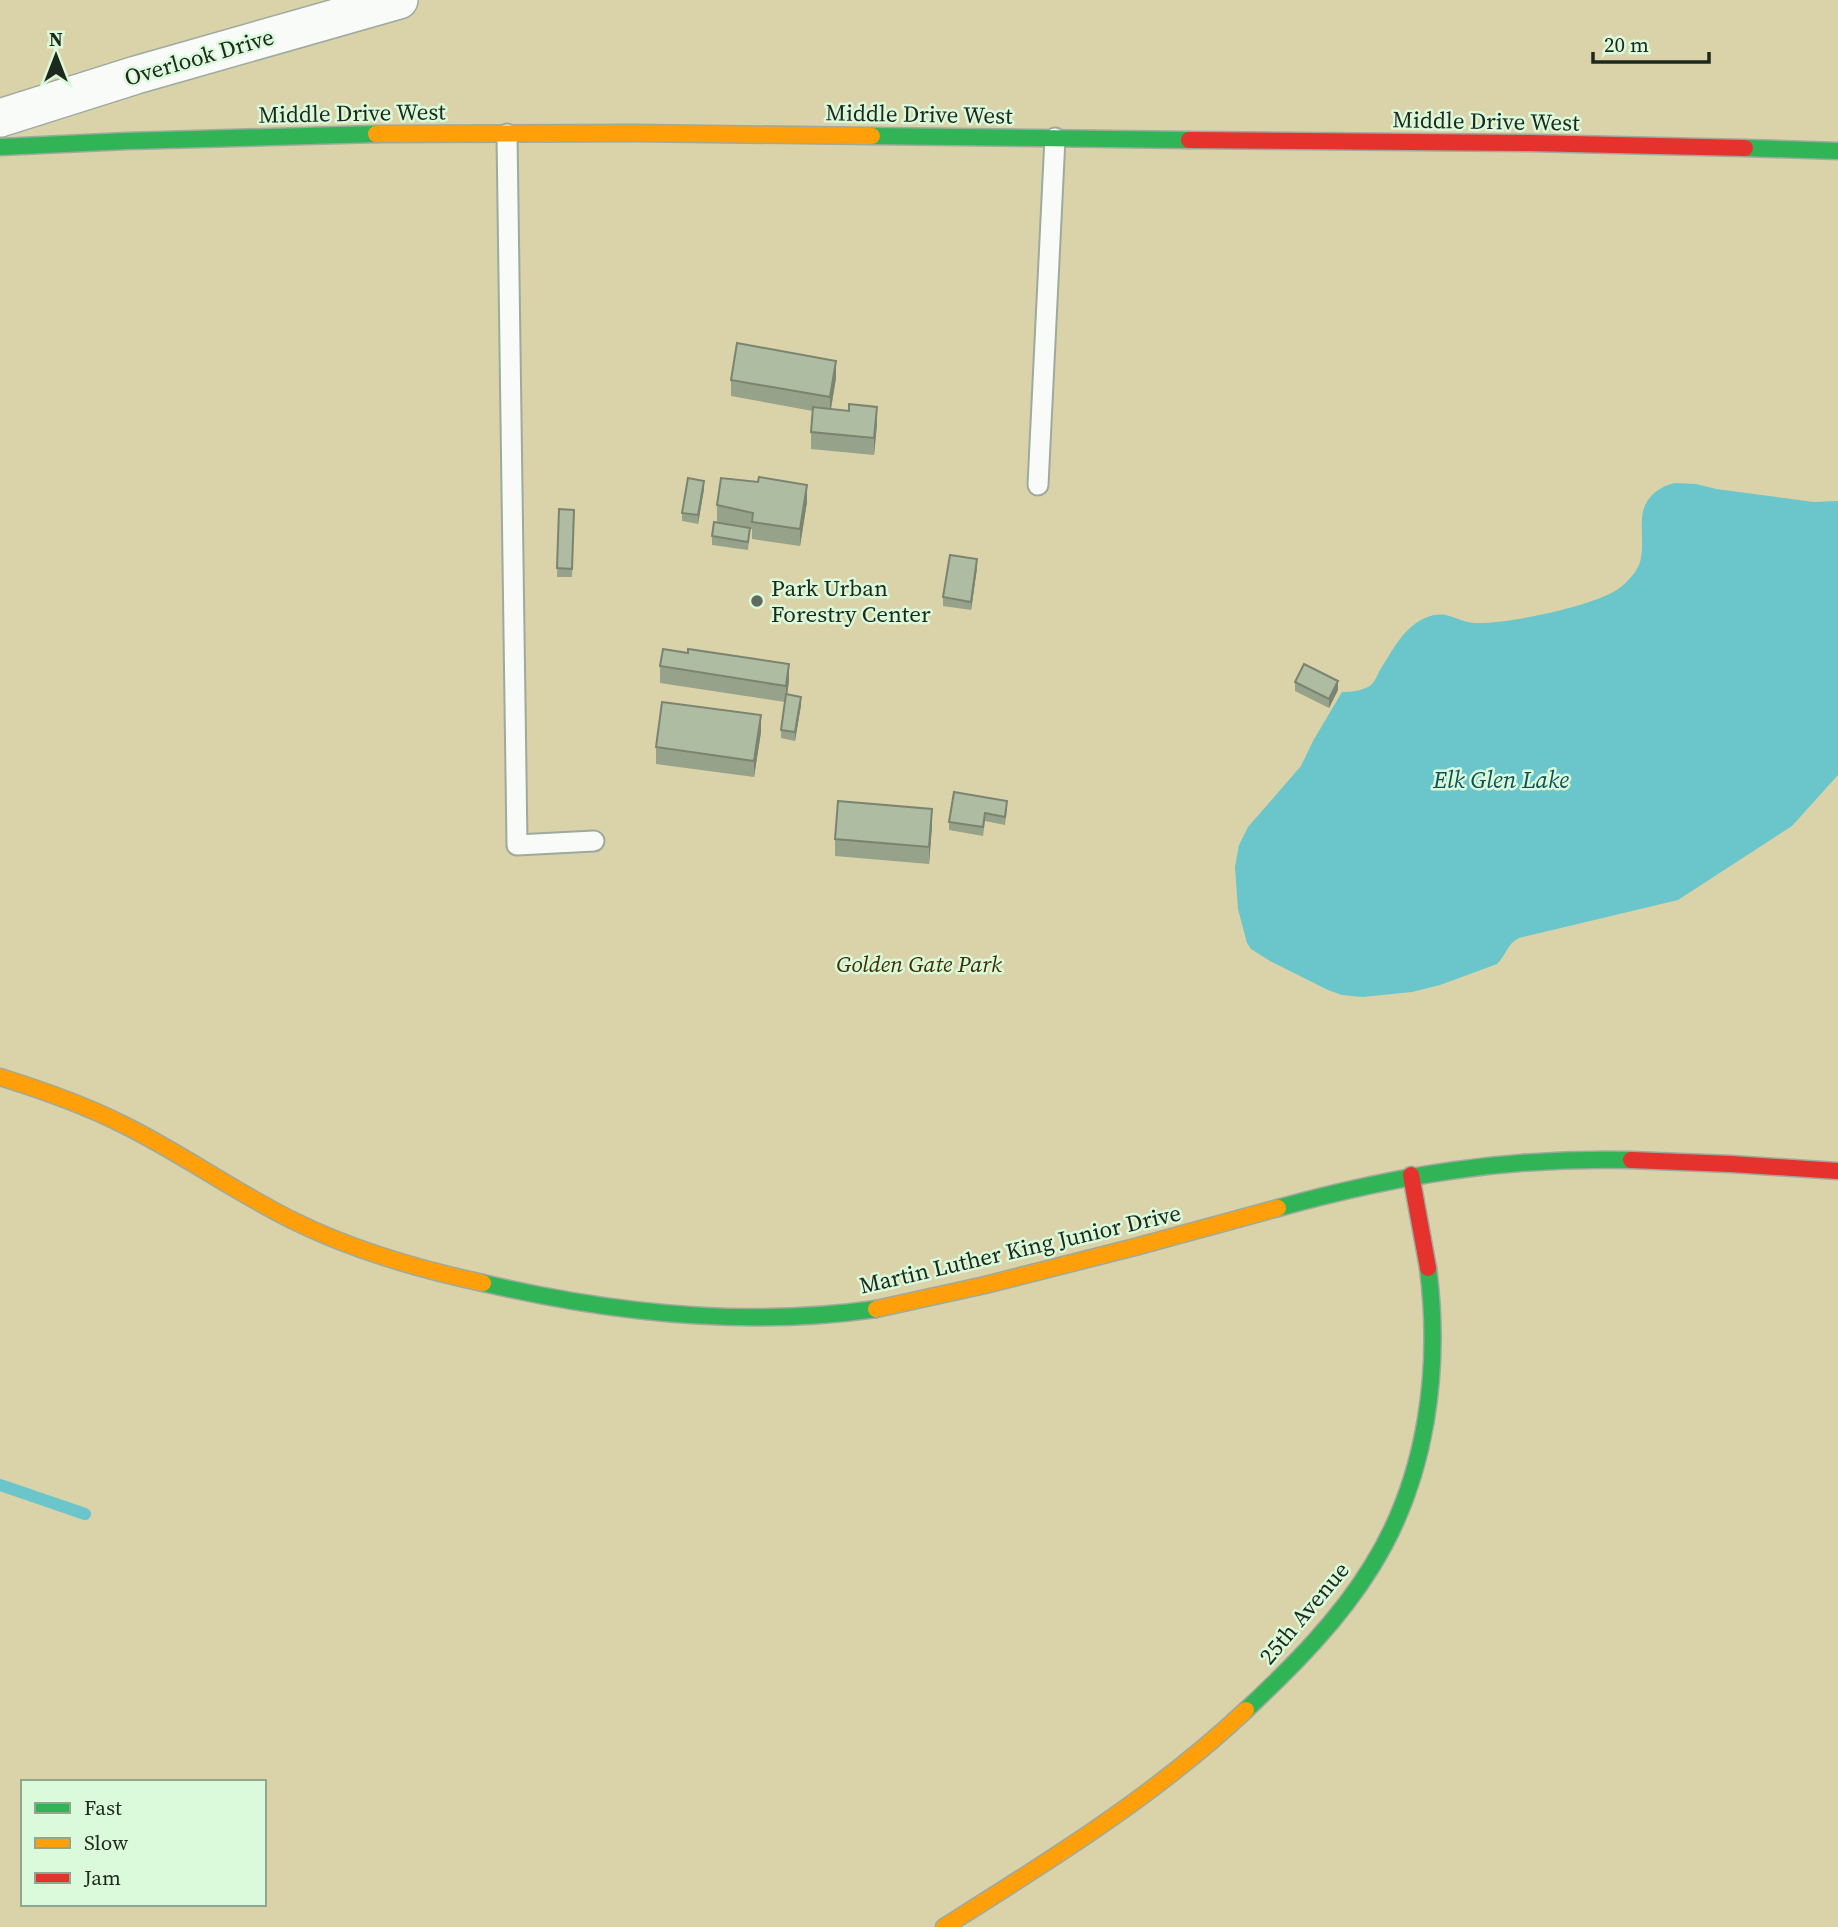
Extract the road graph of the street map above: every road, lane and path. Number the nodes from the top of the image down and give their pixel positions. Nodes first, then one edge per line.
1 (399, 0) edge
2 (0, 118) edge
3 (507, 134) junction
4 (1055, 138) junction
5 (0, 148) edge
6 (1838, 151) edge
7 (1038, 485) dead end
8 (594, 841) dead end
9 (0, 1077) edge
10 (1838, 1171) edge
11 (1411, 1175) junction
12 (944, 1927) edge

1 - 2 street, Overlook Drive
3 - 4 street, Middle Drive West
3 - 5 street, Middle Drive West
3 - 8 lane
4 - 6 street, Middle Drive West
4 - 7 lane
9 - 11 street, Martin Luther King Junior Drive
10 - 11 street, Martin Luther King Junior Drive
11 - 12 street, 25th Avenue

